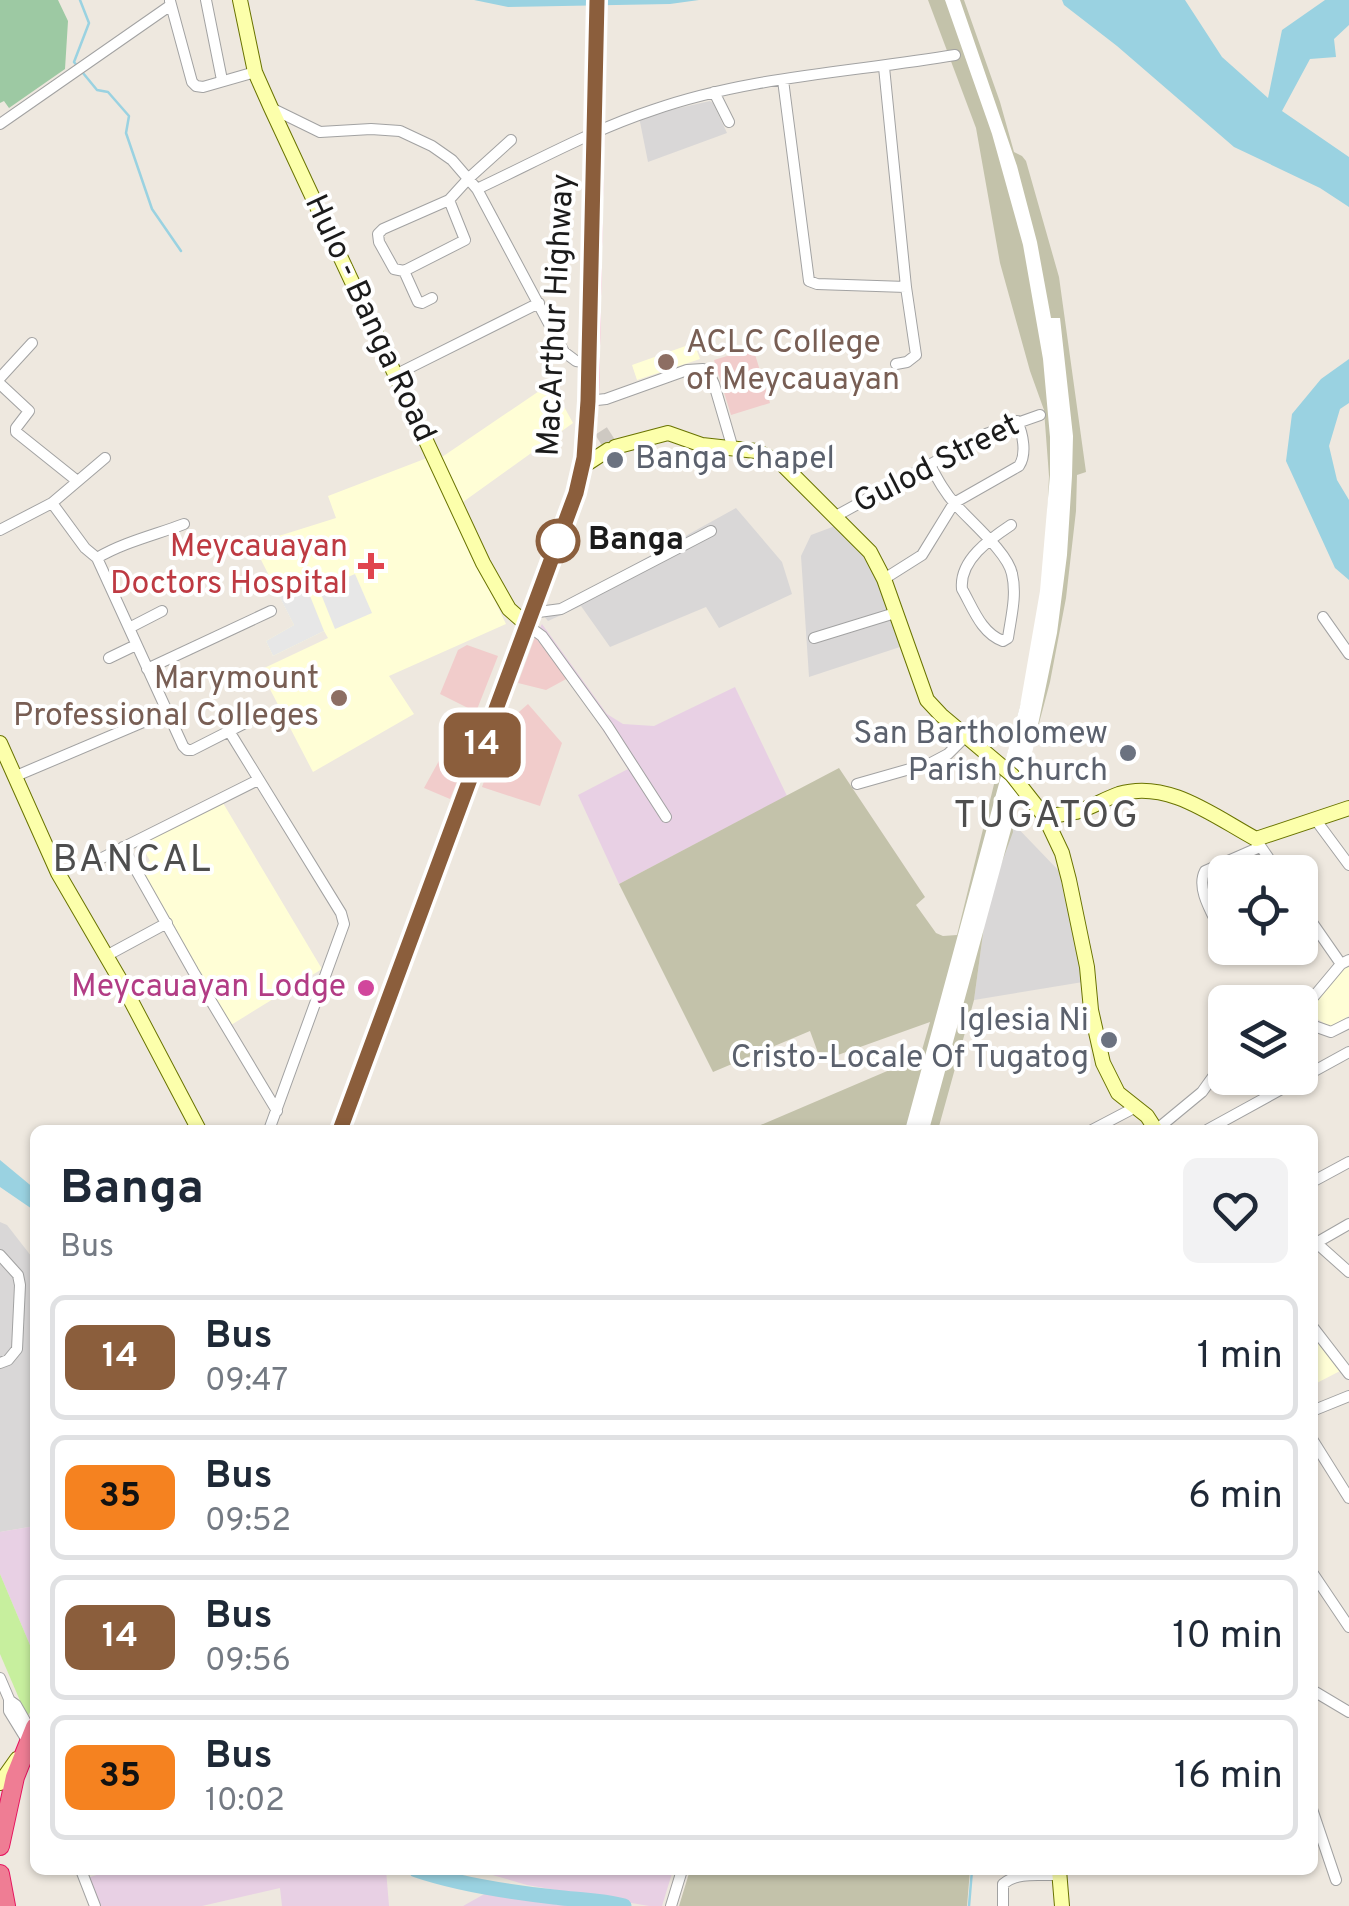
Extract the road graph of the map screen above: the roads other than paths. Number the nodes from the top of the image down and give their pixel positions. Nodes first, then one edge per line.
1 (206, 0) edge
2 (240, 0) edge
3 (597, 0) edge
4 (171, 2) edge
5 (955, 55) dead end
6 (884, 67) junction
7 (255, 72) junction
8 (222, 80) junction
9 (782, 80) junction
10 (714, 92) junction
11 (271, 108) junction
12 (728, 122) dead end
13 (0, 124) edge
14 (595, 133) junction
15 (511, 140) dead end
16 (469, 178) junction
17 (478, 189) junction
18 (449, 200) junction
19 (404, 271) junction
20 (906, 288) junction
21 (432, 298) dead end
22 (539, 303) junction
23 (32, 343) dead end
24 (590, 362) junction
25 (896, 364) dead end
26 (396, 375) junction
27 (0, 381) edge
28 (588, 401) junction
29 (1040, 415) dead end
30 (1017, 421) junction
31 (733, 450) junction
32 (106, 458) dead end
33 (930, 465) junction
34 (582, 467) junction
35 (76, 480) junction
36 (52, 503) junction
37 (954, 503) junction
38 (834, 518) junction
39 (184, 524) dead end
40 (1011, 525) dead end
41 (0, 530) edge
42 (711, 531) dead end
43 (989, 540) junction
44 (98, 558) junction
45 (884, 579) junction
46 (162, 611) dead end
47 (272, 611) dead end
48 (895, 613) junction
49 (1324, 617) dead end
50 (528, 618) junction
51 (129, 628) junction
52 (814, 638) dead end
53 (136, 645) junction
54 (1349, 654) edge
55 (109, 658) dead end
56 (147, 669) junction
57 (166, 712) junction
58 (255, 718) dead end
59 (229, 731) junction
60 (966, 736) junction
61 (0, 742) edge
62 (16, 776) junction
63 (258, 780) junction
64 (857, 784) dead end
65 (1349, 808) edge
66 (666, 817) dead end
67 (1045, 817) junction
68 (1316, 820) junction
69 (1258, 843) junction
70 (123, 847) junction
71 (1236, 855) edge
72 (1266, 855) edge
73 (102, 858) dead end
74 (1349, 865) edge
75 (1208, 870) edge
76 (1208, 902) edge
77 (167, 923) junction
78 (1318, 928) edge
79 (106, 956) junction
80 (1345, 962) edge
81 (1318, 995) edge
82 (1349, 1022) edge
83 (1318, 1026) edge
84 (1349, 1052) edge
85 (1208, 1084) edge
86 (1134, 1108) junction
87 (276, 1111) junction
88 (197, 1125) edge
89 (271, 1125) edge
90 (342, 1125) edge
91 (1102, 1125) edge
92 (1154, 1125) edge
93 (1162, 1125) edge
94 (1216, 1125) edge
95 (1349, 1162) edge
96 (1318, 1179) edge
97 (1349, 1224) edge
98 (1318, 1239) edge
99 (1318, 1245) edge
100 (0, 1255) edge
101 (1349, 1272) edge
102 (1318, 1334) edge
103 (0, 1363) edge
104 (1349, 1374) edge
105 (1349, 1396) edge
106 (1318, 1409) edge
107 (1318, 1449) edge
108 (1349, 1498) edge
109 (1318, 1581) edge
110 (1349, 1628) edge
111 (0, 1678) edge
112 (1318, 1694) edge
113 (1349, 1712) edge
114 (30, 1737) edge
115 (3, 1793) edge
116 (1318, 1827) edge
117 (0, 1846) edge
118 (0, 1874) edge
119 (83, 1875) edge
120 (681, 1875) edge
121 (1031, 1875) edge
122 (1060, 1875) edge
123 (1336, 1880) dead end
124 (6, 1906) edge
125 (96, 1906) edge
126 (672, 1906) edge
127 (1003, 1906) edge
128 (1062, 1906) edge

1 - 8 street
2 - 7 street, Hulo - Banga Road
3 - 14 highway, MacArthur Highway
4 - 8 street
4 - 13 street
5 - 6 street
6 - 9 street
6 - 20 street
7 - 8 street
7 - 11 street, Hulo - Banga Road
9 - 10 street
9 - 20 street
10 - 12 street
10 - 14 street
11 - 16 street
11 - 26 street, Hulo - Banga Road
14 - 17 street
14 - 24 highway, MacArthur Highway
15 - 16 street
16 - 17 street
16 - 18 street
17 - 22 street
18 - 19 street
18 - 19 street
19 - 21 street
20 - 25 street
22 - 24 street
22 - 26 street
23 - 27 street
24 - 28 highway, MacArthur Highway
26 - 50 street, Hulo - Banga Road
27 - 35 street
28 - 31 street
28 - 34 highway, MacArthur Highway
29 - 30 street, Gulod Street
30 - 33 street, Gulod Street
30 - 37 street
31 - 34 street
31 - 38 street
32 - 35 street
33 - 37 street
33 - 38 street, Gulod Street
34 - 50 highway, MacArthur Highway
35 - 36 street
36 - 41 street
36 - 44 street
37 - 43 street
37 - 45 street
38 - 45 street
39 - 44 street
40 - 43 street
42 - 50 street
43 - 43 street
44 - 51 street
45 - 48 street
46 - 51 street
47 - 56 street
48 - 52 street
48 - 60 street
49 - 54 street
50 - 66 street
50 - 90 highway, MacArthur Highway
51 - 53 street
53 - 55 street
53 - 56 street
56 - 57 street
57 - 59 street
57 - 62 street
58 - 59 street
59 - 63 street
60 - 64 street
60 - 67 street
61 - 62 street
62 - 79 street
63 - 70 street
63 - 87 street
65 - 68 street
67 - 69 street
67 - 86 street
68 - 69 street
68 - 74 street
69 - 71 street
69 - 72 street
70 - 73 street
70 - 77 street
75 - 76 street
77 - 79 street
77 - 87 street
78 - 80 street
79 - 88 street
80 - 81 street
82 - 83 street
84 - 94 street
85 - 93 street
86 - 91 street
86 - 92 street
87 - 89 street
95 - 96 street
97 - 98 street
99 - 101 street
100 - 103 street
102 - 104 street
105 - 106 street
107 - 108 street
109 - 110 street
111 - 114 street
112 - 113 street
114 - 115 highway
115 - 117 highway
116 - 123 street
118 - 124 highway
119 - 125 street
120 - 126 street
121 - 127 street
122 - 128 street

